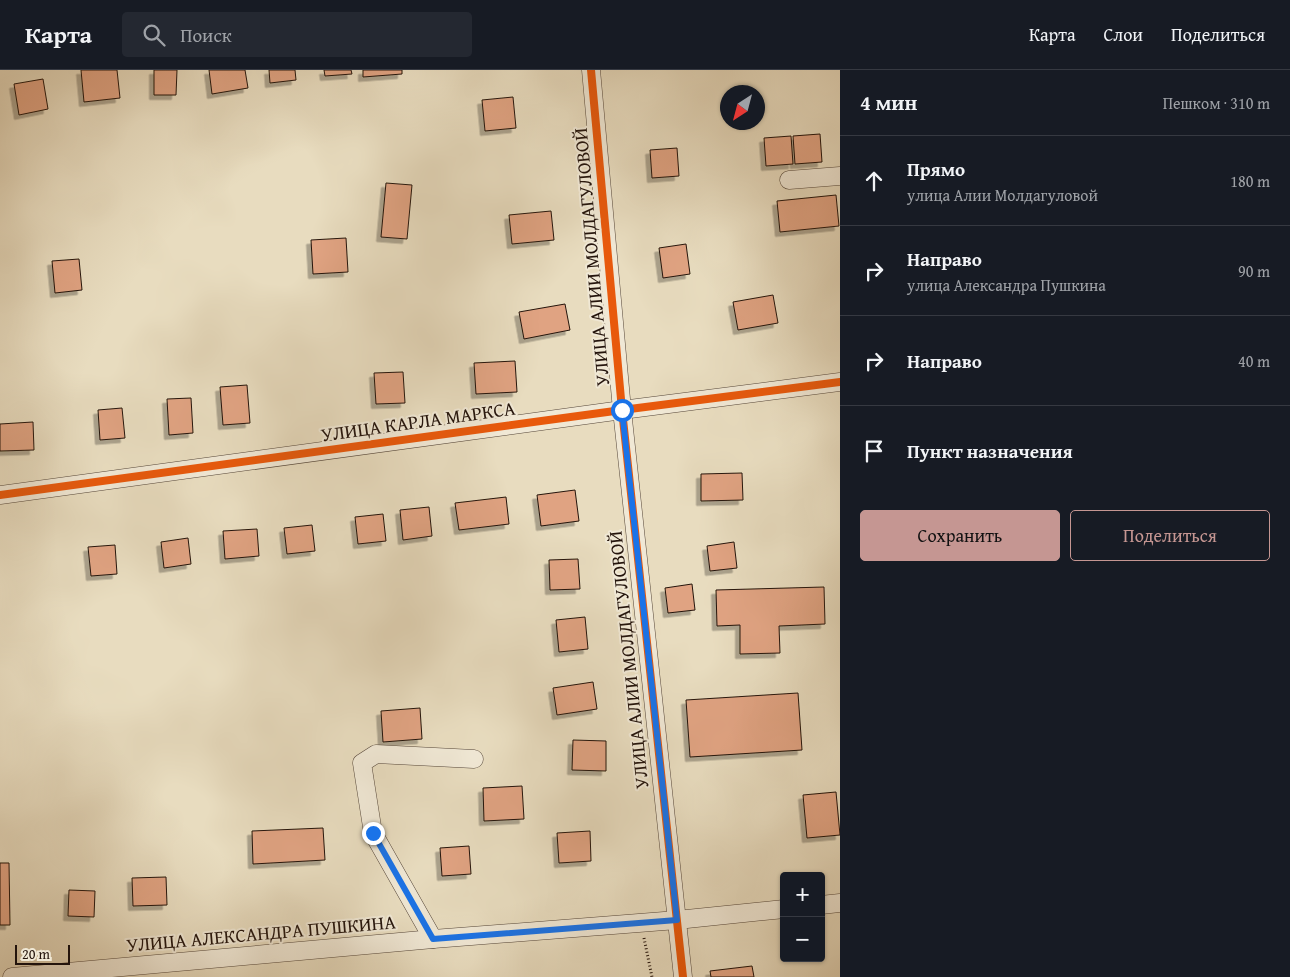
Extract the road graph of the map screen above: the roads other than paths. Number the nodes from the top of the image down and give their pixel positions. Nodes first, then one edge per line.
1 (591, 70) edge
2 (840, 176) edge
3 (789, 180) dead end
4 (840, 382) edge
5 (622, 410) junction
6 (0, 495) edge
7 (474, 758) dead end
8 (840, 904) edge
9 (825, 905) edge
10 (780, 909) edge
11 (677, 920) junction
12 (433, 939) junction
13 (12, 977) edge
14 (683, 977) edge

1 - 5 street, УЛИЦА АЛИИ МОЛДАГУЛОВОЙ
2 - 3 street
4 - 5 street, УЛИЦА КАРЛА МАРКСА
5 - 6 street, УЛИЦА КАРЛА МАРКСА
5 - 11 street, УЛИЦА АЛИИ МОЛДАГУЛОВОЙ
7 - 12 street
8 - 9 street
10 - 11 street, УЛИЦА АЛЕКСАНДРА ПУШКИНА
11 - 12 street, УЛИЦА АЛЕКСАНДРА ПУШКИНА
11 - 14 street, УЛИЦА АЛИИ МОЛДАГУЛОВОЙ
12 - 13 street, УЛИЦА АЛЕКСАНДРА ПУШКИНА

